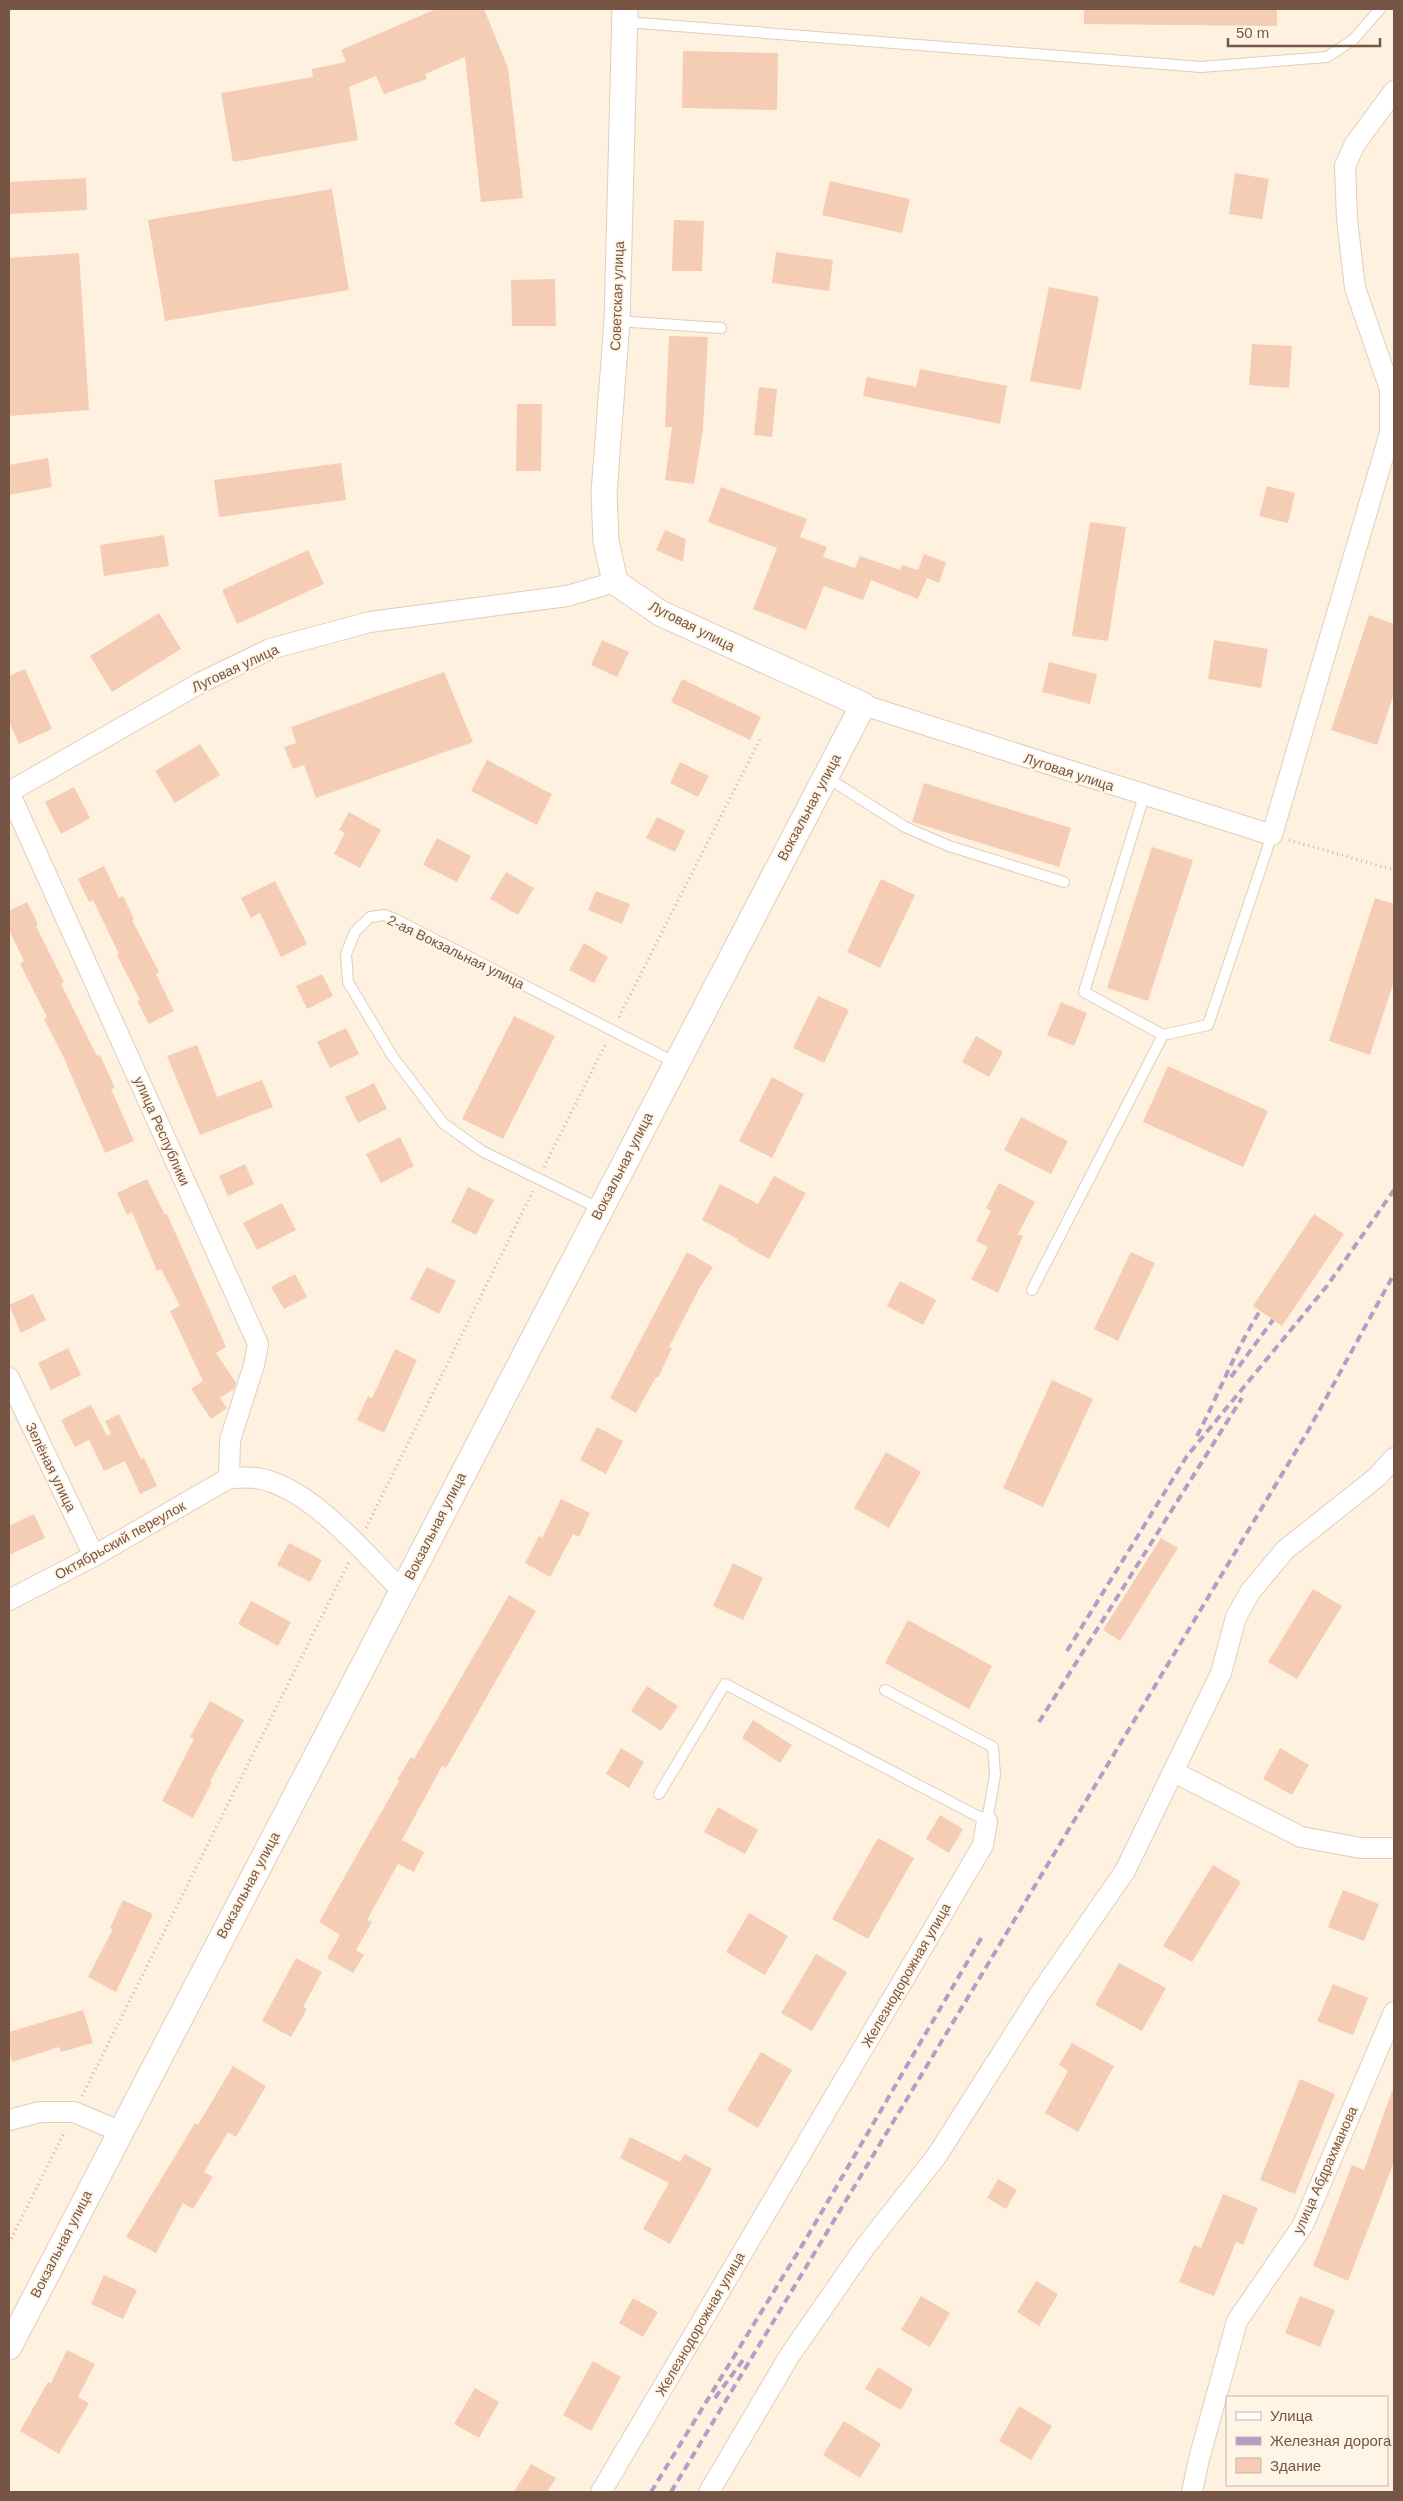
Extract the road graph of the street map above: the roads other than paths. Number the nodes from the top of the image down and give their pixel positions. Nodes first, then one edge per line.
1 (1380, 9) edge
2 (626, 16) edge
3 (1394, 91) edge
4 (617, 321) junction
5 (721, 328) dead end
6 (1392, 434) edge
7 (615, 582) junction
8 (863, 705) junction
9 (825, 776) junction
10 (9, 792) edge
11 (1144, 796) junction
12 (1272, 835) junction
13 (1064, 882) dead end
14 (1163, 1036) junction
15 (676, 1063) junction
16 (600, 1208) junction
17 (1032, 1290) dead end
18 (9, 1378) edge
19 (1394, 1458) edge
20 (229, 1478) junction
21 (94, 1556) junction
22 (402, 1591) junction
23 (9, 1600) edge
24 (885, 1690) dead end
25 (1174, 1772) junction
26 (659, 1794) dead end
27 (987, 1821) junction
28 (1394, 1848) edge
29 (1394, 2012) edge
30 (9, 2120) edge
31 (119, 2131) junction
32 (9, 2347) edge
33 (601, 2492) edge
34 (709, 2492) edge
35 (1192, 2492) edge

1 - 2 lane
2 - 4 street, Советская улица
3 - 6 street
4 - 5 lane
4 - 7 street, Советская улица
6 - 12 street
7 - 8 street, Луговая улица
7 - 10 street, Луговая улица
8 - 9 street, Вокзальная улица
8 - 11 street, Луговая улица
9 - 13 lane
9 - 15 street, Вокзальная улица
10 - 20 street, улица Республики
11 - 12 street, Луговая улица
11 - 14 lane
12 - 14 lane
14 - 17 lane
15 - 16 street, Вокзальная улица
15 - 16 lane, 2-ая Вокзальная улица
16 - 22 street, Вокзальная улица
18 - 21 street, Зелёная улица
19 - 25 street
20 - 21 street, Октябрьский переулок
20 - 22 street
21 - 23 street, Октябрьский переулок
22 - 31 street, Вокзальная улица
24 - 27 lane
25 - 28 street
25 - 34 street
26 - 27 lane
27 - 33 street, Железнодорожная улица
29 - 35 street, улица Абдрахманова
30 - 31 street
31 - 32 street, Вокзальная улица

